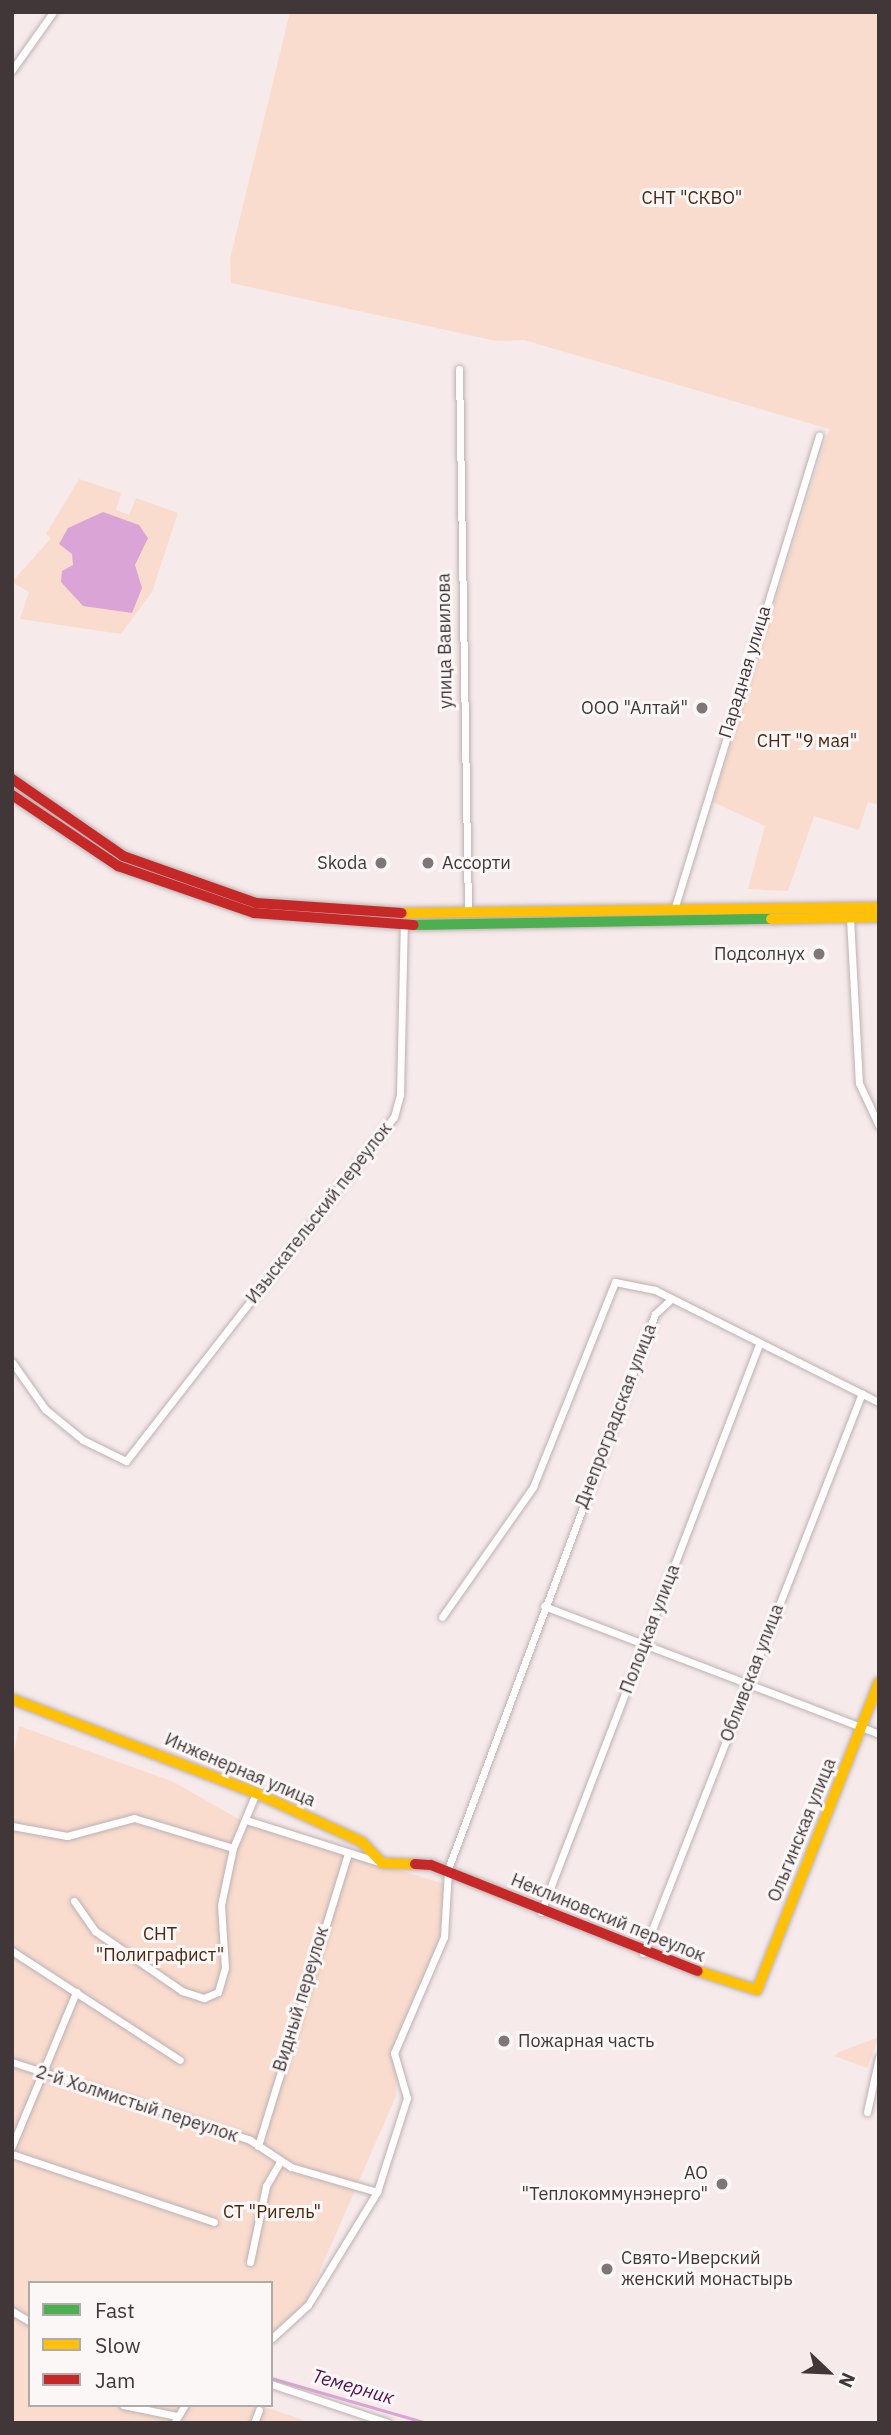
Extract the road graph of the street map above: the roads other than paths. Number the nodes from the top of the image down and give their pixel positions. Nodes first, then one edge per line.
1 (53, 12) edge
2 (12, 70) edge
3 (459, 369) dead end
4 (819, 436) dead end
5 (12, 779) edge
6 (12, 795) edge
7 (879, 907) edge
8 (674, 910) junction
9 (468, 912) junction
10 (879, 917) edge
11 (850, 918) junction
12 (404, 919) junction
13 (879, 1126) edge
14 (670, 1300) junction
15 (758, 1346) junction
16 (12, 1363) edge
17 (862, 1393) junction
18 (879, 1402) edge
19 (544, 1606) junction
20 (442, 1617) dead end
21 (644, 1644) junction
22 (879, 1682) edge
23 (748, 1684) junction
24 (12, 1699) edge
25 (861, 1727) junction
26 (879, 1734) edge
27 (256, 1793) junction
28 (249, 1821) junction
29 (12, 1826) edge
30 (233, 1848) junction
31 (348, 1853) junction
32 (382, 1863) junction
33 (448, 1871) junction
34 (74, 1901) dead end
35 (541, 1912) junction
36 (12, 1951) edge
37 (643, 1953) junction
38 (757, 1990) joint
39 (76, 1992) junction
40 (879, 2057) edge
41 (180, 2060) dead end
42 (12, 2063) edge
43 (42, 2075) junction
44 (867, 2112) dead end
45 (16, 2125) edge
46 (258, 2146) junction
47 (12, 2147) edge
48 (12, 2154) edge
49 (280, 2162) junction
50 (377, 2192) junction
51 (214, 2222) dead end
52 (250, 2262) dead end
53 (12, 2311) edge
54 (28, 2321) edge
55 (273, 2337) edge
56 (273, 2385) edge
57 (130, 2407) edge
58 (259, 2410) dead end
59 (176, 2420) edge
60 (254, 2423) edge
61 (388, 2423) edge

1 - 2 street
3 - 9 street, улица Вавилова
4 - 8 street, Парадная улица
5 - 12 main road
6 - 12 main road
7 - 8 main road
8 - 9 main road
9 - 12 main road
10 - 11 main road
11 - 12 main road
11 - 13 street
12 - 16 street, Изыскательский переулок
14 - 15 street
14 - 19 street, Днепроградская улица
14 - 20 street
15 - 17 street
15 - 21 street, Полоцкая улица
17 - 18 street
17 - 23 street, Обливская улица
19 - 21 street
19 - 33 street, Днепроградская улица
21 - 23 street
21 - 35 street, Полоцкая улица
22 - 25 main road, Ольгинская улица
23 - 25 street
23 - 37 street, Обливская улица
24 - 27 main road, Инженерная улица
25 - 26 street
25 - 38 main road, Ольгинская улица
27 - 28 street
27 - 32 main road, Инженерная улица
28 - 30 street
28 - 31 street
29 - 30 street
30 - 34 street
31 - 32 street
31 - 46 street, Видный переулок
32 - 33 main road
33 - 35 main road, Неклиновский переулок
33 - 50 street, Днепроградская улица
35 - 37 main road, Неклиновский переулок
36 - 39 street
37 - 38 main road, Неклиновский переулок
39 - 41 street
39 - 43 street
40 - 44 street
42 - 43 street, 2-й Холмистый переулок
43 - 45 street
43 - 46 street, 2-й Холмистый переулок
45 - 47 street
46 - 49 street, 2-й Холмистый переулок
48 - 51 street
49 - 50 street, 2-й Холмистый переулок
49 - 52 street
50 - 55 street, Днепроградская улица
53 - 54 street
56 - 61 street
57 - 59 street
58 - 60 street

